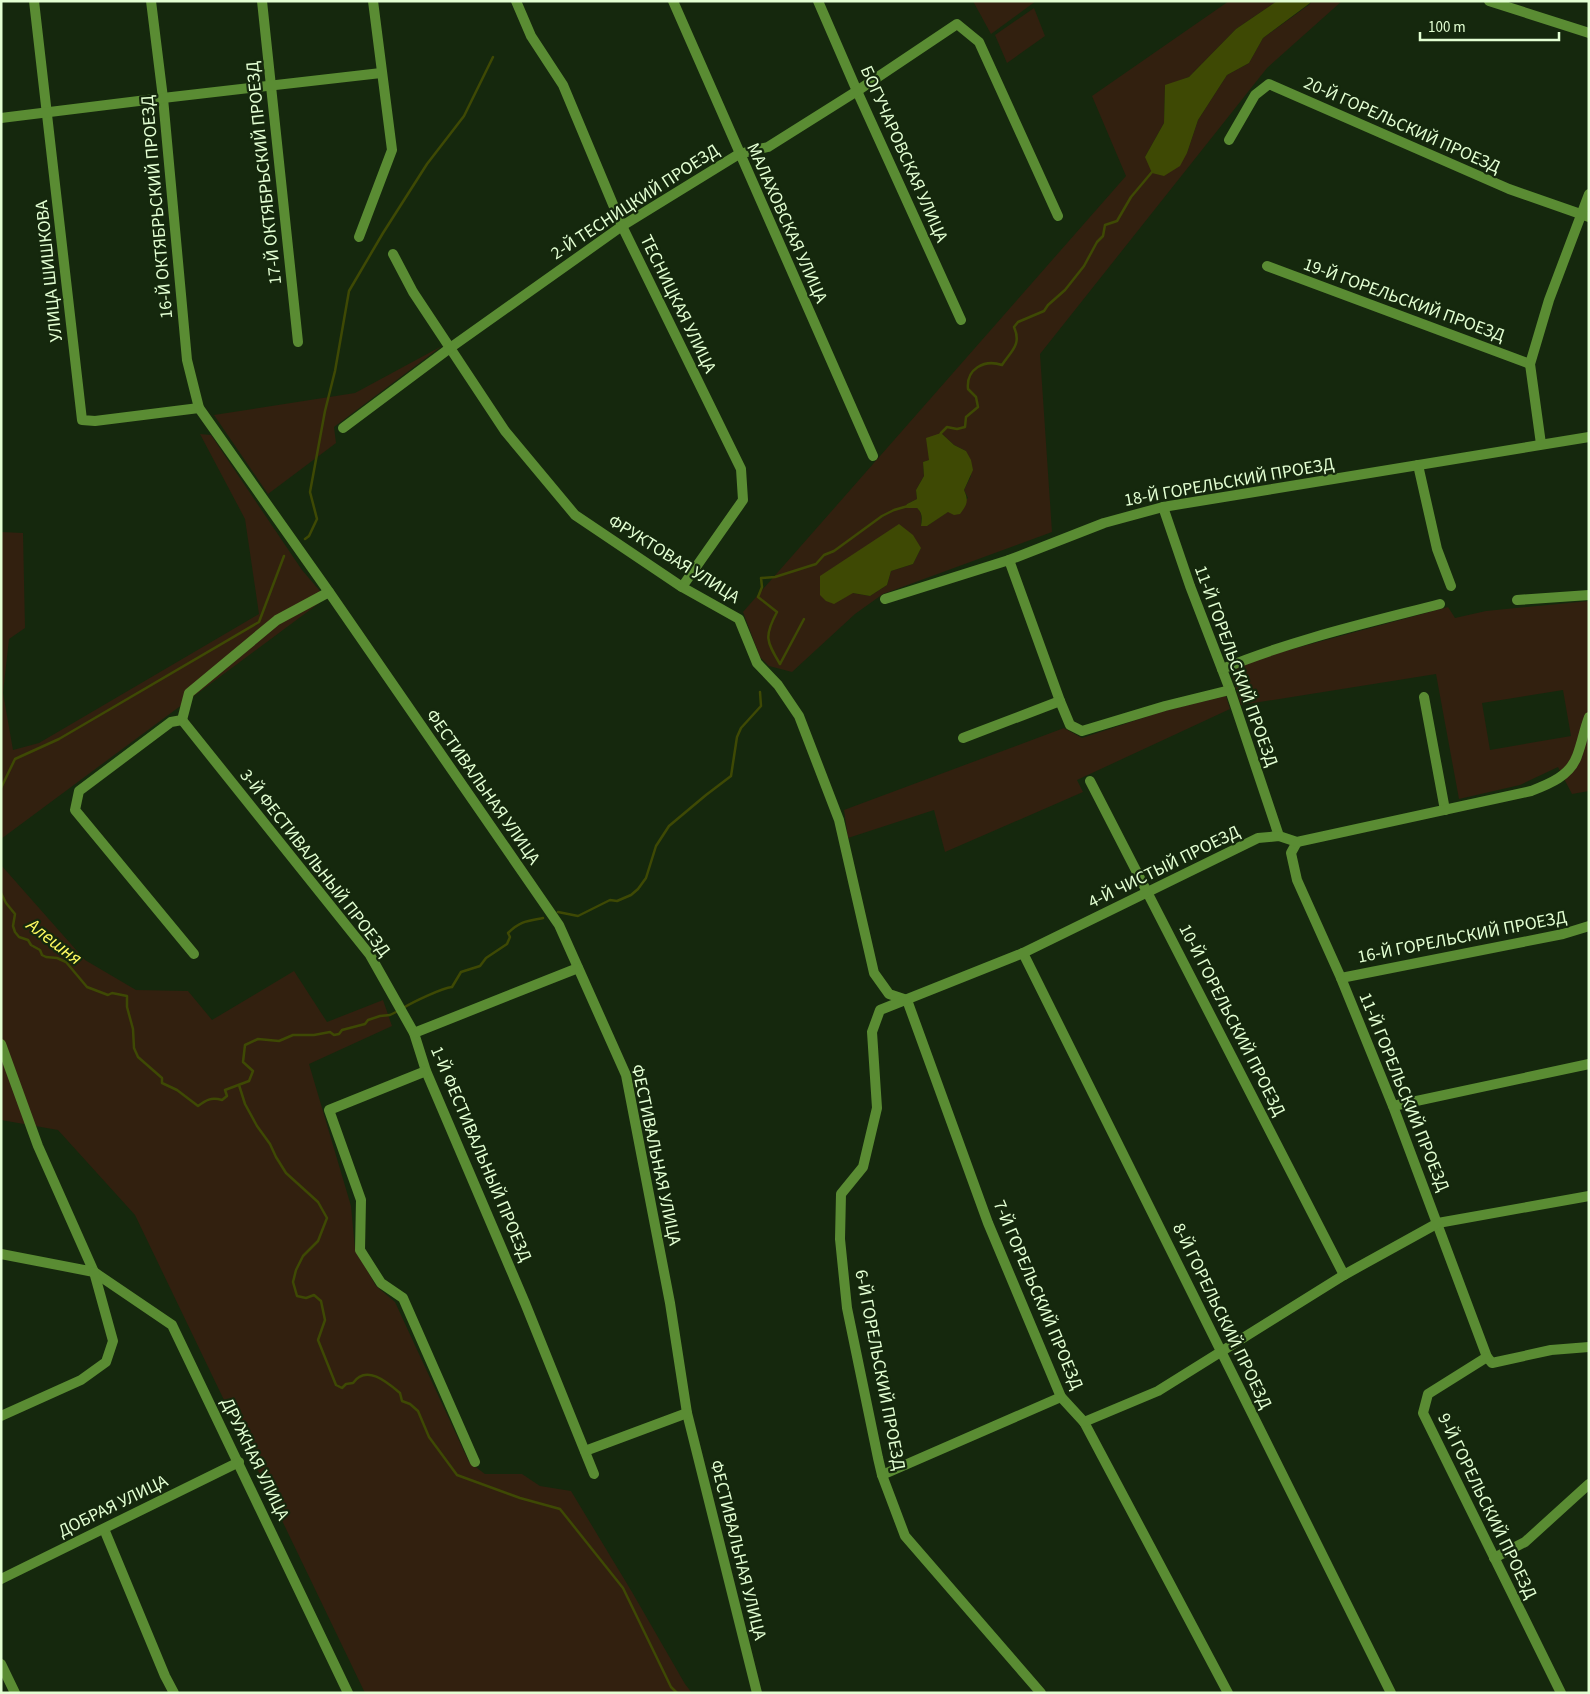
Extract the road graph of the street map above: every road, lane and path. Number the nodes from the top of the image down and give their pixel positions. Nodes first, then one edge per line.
1 (34, 1) edge
2 (151, 1) edge
3 (262, 1) edge
4 (373, 1) edge
5 (516, 1) edge
6 (673, 1) edge
7 (818, 1) edge
8 (1489, 1) edge
9 (1589, 33) edge
10 (381, 73) junction
11 (272, 86) junction
12 (857, 91) junction
13 (163, 98) junction
14 (47, 112) junction
15 (1, 118) edge
16 (1229, 140) dead end
17 (739, 154) junction
18 (1589, 194) edge
19 (1058, 216) dead end
20 (1584, 216) edge
21 (622, 226) junction
22 (359, 238) dead end
23 (393, 254) dead end
24 (1267, 266) dead end
25 (961, 320) dead end
26 (298, 342) dead end
27 (450, 348) junction
28 (1530, 364) junction
29 (199, 408) junction
30 (343, 428) dead end
31 (1589, 437) edge
32 (1541, 444) junction
33 (873, 456) dead end
34 (1418, 465) junction
35 (1163, 507) junction
36 (1009, 560) junction
37 (1452, 586) dead end
38 (682, 587) junction
39 (328, 592) junction
40 (1589, 595) edge
41 (885, 599) dead end
42 (1517, 600) dead end
43 (1440, 604) dead end
44 (1222, 669) junction
45 (1230, 690) junction
46 (1424, 697) dead end
47 (1060, 701) junction
48 (1589, 718) edge
49 (182, 720) junction
50 (963, 738) dead end
51 (1090, 781) dead end
52 (1445, 810) junction
53 (1279, 836) junction
54 (1297, 842) junction
55 (1148, 893) junction
56 (1589, 926) edge
57 (194, 954) dead end
58 (1023, 954) junction
59 (578, 968) junction
60 (1340, 978) junction
61 (907, 1000) junction
62 (414, 1033) junction
63 (1, 1044) edge
64 (1589, 1064) edge
65 (426, 1071) junction
66 (1393, 1106) junction
67 (1589, 1196) edge
68 (1438, 1223) junction
69 (1, 1254) edge
70 (94, 1272) junction
71 (1344, 1275) junction
72 (1589, 1347) edge
73 (1222, 1351) junction
74 (1487, 1357) junction
75 (1061, 1397) junction
76 (687, 1413) junction
77 (1, 1416) edge
78 (1084, 1422) junction
79 (585, 1451) junction
80 (238, 1462) junction
81 (474, 1462) dead end
82 (594, 1474) dead end
83 (882, 1475) junction
84 (1589, 1484) edge
85 (104, 1529) junction
86 (1494, 1558) junction
87 (1, 1579) edge
88 (1, 1664) edge
89 (15, 1693) edge
90 (174, 1693) edge
91 (348, 1693) edge
92 (756, 1693) edge
93 (1041, 1693) edge
94 (1228, 1693) edge
95 (1391, 1693) edge
96 (1561, 1693) edge

1 - 14 street, УЛИЦА ШИШКОВА
2 - 13 street, 16-Й ОКТЯБРЬСКИЙ ПРОЕЗД
3 - 11 street, 17-Й ОКТЯБРЬСКИЙ ПРОЕЗД
4 - 10 street
5 - 21 street, ТЕСНИЦКАЯ УЛИЦА
6 - 17 street, МАЛАХОВСКАЯ УЛИЦА
7 - 12 street, БОГУЧАРОВСКАЯ УЛИЦА
8 - 9 street
10 - 11 street
10 - 22 street
11 - 13 street
11 - 26 street, 17-Й ОКТЯБРЬСКИЙ ПРОЕЗД
12 - 17 street, 2-Й ТЕСНИЦКИЙ ПРОЕЗД
12 - 19 street, 2-Й ТЕСНИЦКИЙ ПРОЕЗД
12 - 25 street, БОГУЧАРОВСКАЯ УЛИЦА
13 - 14 street
13 - 29 street, 16-Й ОКТЯБРЬСКИЙ ПРОЕЗД
14 - 15 street
14 - 29 street, УЛИЦА ШИШКОВА
16 - 20 street, 20-Й ГОРЕЛЬСКИЙ ПРОЕЗД
17 - 21 street, 2-Й ТЕСНИЦКИЙ ПРОЕЗД
17 - 33 street, МАЛАХОВСКАЯ УЛИЦА
18 - 20 street
20 - 28 street
21 - 27 street, 2-Й ТЕСНИЦКИЙ ПРОЕЗД
21 - 38 street, ТЕСНИЦКАЯ УЛИЦА
23 - 27 street, ФРУКТОВАЯ УЛИЦА
24 - 28 street, 19-Й ГОРЕЛЬСКИЙ ПРОЕЗД
27 - 30 street, 2-Й ТЕСНИЦКИЙ ПРОЕЗД
27 - 38 street, ФРУКТОВАЯ УЛИЦА
28 - 32 street
29 - 39 street, ФЕСТИВАЛЬНАЯ УЛИЦА
31 - 32 street, 18-Й ГОРЕЛЬСКИЙ ПРОЕЗД
32 - 34 street, 18-Й ГОРЕЛЬСКИЙ ПРОЕЗД
34 - 35 street, 18-Й ГОРЕЛЬСКИЙ ПРОЕЗД
34 - 37 street
35 - 36 street, 18-Й ГОРЕЛЬСКИЙ ПРОЕЗД
35 - 44 street, 11-Й ГОРЕЛЬСКИЙ ПРОЕЗД
36 - 41 street, 18-Й ГОРЕЛЬСКИЙ ПРОЕЗД
36 - 47 street
38 - 61 street, ФРУКТОВАЯ УЛИЦА
39 - 49 street
39 - 59 street, ФЕСТИВАЛЬНАЯ УЛИЦА
40 - 42 street
43 - 44 street
44 - 45 street, 11-Й ГОРЕЛЬСКИЙ ПРОЕЗД
45 - 47 street
45 - 53 street, 11-Й ГОРЕЛЬСКИЙ ПРОЕЗД
46 - 52 street
47 - 50 street
48 - 52 street
49 - 57 street
49 - 62 street, 3-Й ФЕСТИВАЛЬНЫЙ ПРОЕЗД
51 - 55 street, 10-Й ГОРЕЛЬСКИЙ ПРОЕЗД
52 - 54 street
53 - 54 street, 4-Й ЧИСТЫЙ ПРОЕЗД
53 - 55 street, 4-Й ЧИСТЫЙ ПРОЕЗД
54 - 60 street, 11-Й ГОРЕЛЬСКИЙ ПРОЕЗД
55 - 58 street, 4-Й ЧИСТЫЙ ПРОЕЗД
55 - 71 street, 10-Й ГОРЕЛЬСКИЙ ПРОЕЗД
56 - 60 street, 16-Й ГОРЕЛЬСКИЙ ПРОЕЗД
58 - 61 street, 4-Й ЧИСТЫЙ ПРОЕЗД
58 - 73 street, 8-Й ГОРЕЛЬСКИЙ ПРОЕЗД
59 - 62 street, 1-Й ФЕСТИВАЛЬНЫЙ ПРОЕЗД
59 - 76 street, ФЕСТИВАЛЬНАЯ УЛИЦА
60 - 66 street, 11-Й ГОРЕЛЬСКИЙ ПРОЕЗД
61 - 75 street, 7-Й ГОРЕЛЬСКИЙ ПРОЕЗД
61 - 83 street, 6-Й ГОРЕЛЬСКИЙ ПРОЕЗД
62 - 65 street, 1-Й ФЕСТИВАЛЬНЫЙ ПРОЕЗД
63 - 70 street
64 - 66 street
65 - 79 street, 1-Й ФЕСТИВАЛЬНЫЙ ПРОЕЗД
65 - 81 street
66 - 68 street, 11-Й ГОРЕЛЬСКИЙ ПРОЕЗД
67 - 68 street
68 - 71 street
68 - 74 street, 11-Й ГОРЕЛЬСКИЙ ПРОЕЗД
69 - 70 street
70 - 77 street
70 - 80 street, ДРУЖНАЯ УЛИЦА
71 - 73 street
72 - 74 street
73 - 78 street
73 - 95 street, 8-Й ГОРЕЛЬСКИЙ ПРОЕЗД
74 - 86 street, 9-Й ГОРЕЛЬСКИЙ ПРОЕЗД
75 - 78 street, 7-Й ГОРЕЛЬСКИЙ ПРОЕЗД
75 - 83 street
76 - 79 street
76 - 92 street, ФЕСТИВАЛЬНАЯ УЛИЦА
78 - 94 street, 7-Й ГОРЕЛЬСКИЙ ПРОЕЗД
79 - 82 street, 1-Й ФЕСТИВАЛЬНЫЙ ПРОЕЗД
80 - 85 street, ДОБРАЯ УЛИЦА
80 - 91 street, ДРУЖНАЯ УЛИЦА
83 - 93 street, 6-Й ГОРЕЛЬСКИЙ ПРОЕЗД
84 - 86 street
85 - 87 street, ДОБРАЯ УЛИЦА
85 - 90 street
86 - 96 street, 9-Й ГОРЕЛЬСКИЙ ПРОЕЗД
88 - 89 street

